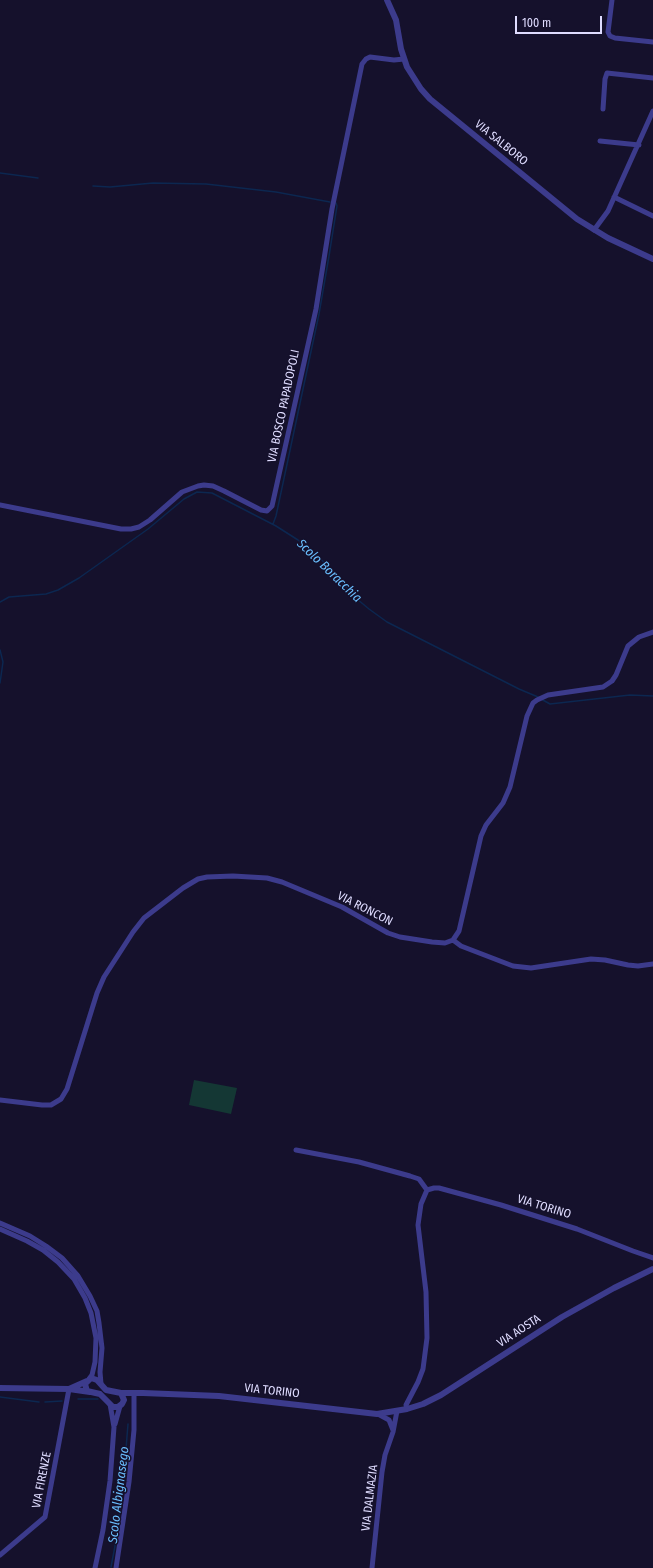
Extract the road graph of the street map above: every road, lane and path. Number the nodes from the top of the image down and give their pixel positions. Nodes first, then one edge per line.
1 (387, 0) edge
2 (612, 0) edge
3 (653, 42) edge
4 (404, 59) junction
5 (653, 78) edge
6 (603, 109) dead end
7 (653, 111) edge
8 (600, 141) dead end
9 (639, 145) junction
10 (614, 197) junction
11 (653, 216) edge
12 (594, 230) junction
13 (653, 259) edge
14 (0, 505) edge
15 (653, 632) edge
16 (453, 940) junction
17 (653, 964) edge
18 (0, 1100) edge
19 (296, 1150) dead end
20 (427, 1190) junction
21 (0, 1223) edge
22 (0, 1229) edge
23 (653, 1258) edge
24 (653, 1269) edge
25 (88, 1380) junction
26 (101, 1384) junction
27 (0, 1388) edge
28 (69, 1389) junction
29 (90, 1392) junction
30 (143, 1393) junction
31 (121, 1394) junction
32 (134, 1396) junction
33 (109, 1403) junction
34 (122, 1404) junction
35 (407, 1409) junction
36 (397, 1411) junction
37 (377, 1414) junction
38 (114, 1427) junction
39 (393, 1432) junction
40 (0, 1555) edge
41 (95, 1568) edge
42 (116, 1568) edge
43 (372, 1568) edge

1 - 4 street, VIA SALBORO
2 - 3 street
4 - 12 street, VIA SALBORO
4 - 14 street, VIA BOSCO PAPADOPOLI
5 - 6 street
7 - 9 street
8 - 9 street
9 - 10 street
10 - 11 street
10 - 12 street
12 - 13 street, VIA SALBORO
15 - 16 street
16 - 17 street
16 - 18 street, VIA RONCON
19 - 20 street
20 - 23 street, VIA TORINO
20 - 35 street
21 - 26 street
22 - 25 street
24 - 35 street, VIA AOSTA
25 - 26 street
25 - 28 street
25 - 29 street
26 - 31 street
27 - 28 street
28 - 29 street
28 - 40 street, VIA FIRENZE
29 - 33 street
30 - 31 street, VIA TORINO
30 - 32 street, VIA TORINO
30 - 37 street, VIA TORINO
31 - 34 street
32 - 34 street, VIA TORINO
32 - 42 street
33 - 34 street
33 - 38 street
34 - 38 street
35 - 36 street, VIA AOSTA
36 - 37 street, VIA TORINO
36 - 39 street, VIA DALMAZIA
37 - 39 street
38 - 41 street
39 - 43 street, VIA DALMAZIA

